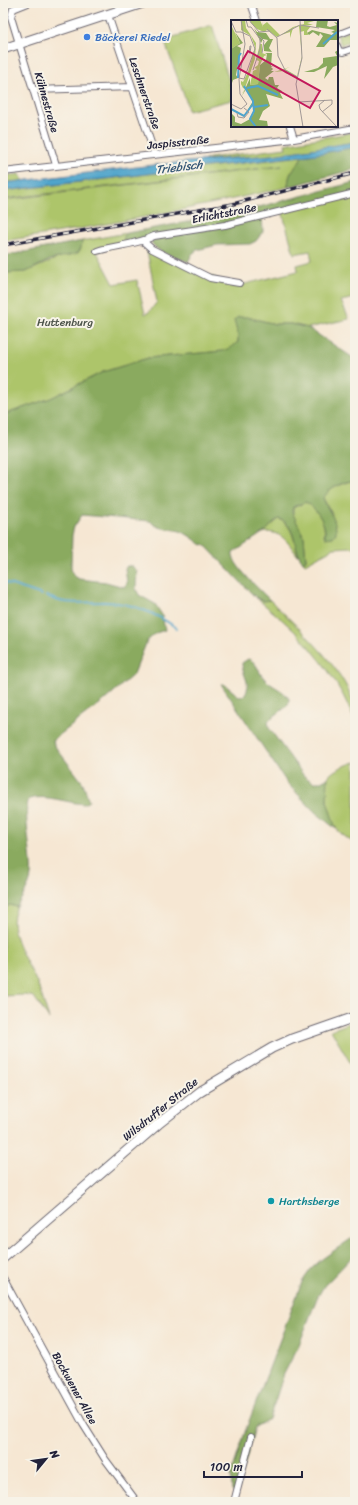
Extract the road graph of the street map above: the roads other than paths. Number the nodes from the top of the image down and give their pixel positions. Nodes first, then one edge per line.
1 (28, 3) edge
2 (143, 3) edge
3 (251, 3) edge
4 (108, 14) junction
5 (257, 20) edge
6 (355, 28) edge
7 (338, 35) edge
8 (19, 44) junction
9 (338, 48) edge
10 (355, 48) edge
11 (3, 49) edge
12 (132, 87) junction
13 (34, 90) junction
14 (290, 127) edge
15 (355, 128) edge
16 (294, 139) junction
17 (155, 154) junction
18 (56, 166) junction
19 (3, 172) edge
20 (355, 193) edge
21 (144, 242) junction
22 (98, 251) dead end
23 (240, 284) dead end
24 (355, 1017) edge
25 (3, 1258) edge
26 (3, 1278) edge
27 (251, 1437) dead end
28 (137, 1502) edge
29 (234, 1502) edge

1 - 8 street, Kühnestraße
2 - 4 main road
3 - 5 street
4 - 8 main road
4 - 12 street, Leschnerstraße
6 - 7 street
8 - 11 main road
8 - 13 street, Kühnestraße
9 - 10 street
12 - 13 street
12 - 17 street, Leschnerstraße
13 - 18 street, Kühnestraße
14 - 16 street
15 - 16 street, Jaspisstraße
16 - 17 street, Jaspisstraße
17 - 18 street, Jaspisstraße
18 - 19 street, Jaspisstraße
20 - 21 street, Erlichtstraße
21 - 22 street, Erlichtstraße
21 - 23 street
24 - 25 main road, Wilsdruffer Straße
26 - 28 street, Bockwener Allee
27 - 29 street

